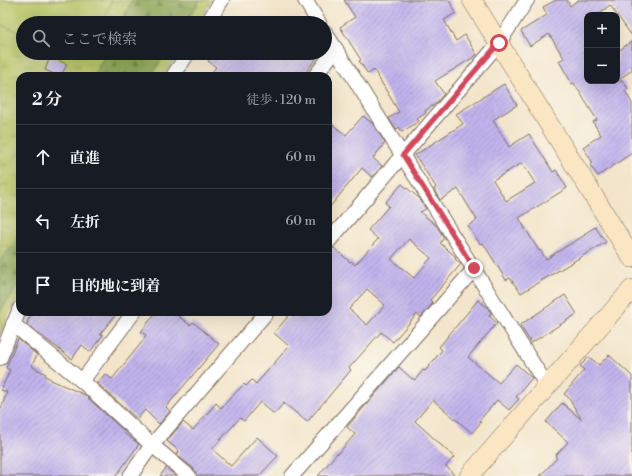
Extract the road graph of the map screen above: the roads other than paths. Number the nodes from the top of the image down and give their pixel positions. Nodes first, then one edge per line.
1 (222, 0) edge
2 (305, 0) edge
3 (472, 0) edge
4 (527, 0) edge
5 (212, 16) edge
6 (315, 16) edge
7 (332, 43) edge
8 (499, 43) junction
9 (336, 49) junction
10 (332, 54) edge
11 (183, 60) edge
12 (327, 60) edge
13 (176, 72) edge
14 (318, 72) edge
15 (403, 155) junction
16 (332, 237) edge
17 (632, 258) edge
18 (474, 268) junction
19 (632, 289) edge
20 (16, 316) edge
21 (131, 316) edge
22 (264, 316) edge
23 (13, 324) junction
24 (0, 358) edge
25 (82, 381) junction
26 (547, 386) junction
27 (152, 445) junction
28 (130, 476) edge
29 (188, 476) edge
30 (292, 476) edge
31 (469, 476) edge

1 - 5 street
2 - 6 street
3 - 8 street
4 - 8 street
7 - 9 street
8 - 15 street
8 - 17 street
9 - 10 street
9 - 15 street
11 - 13 street
12 - 14 street
15 - 16 street
15 - 18 street
18 - 26 street
18 - 30 street
19 - 26 street
20 - 23 street
21 - 25 street
22 - 27 street
23 - 24 street
23 - 25 street
25 - 27 street
26 - 31 street
27 - 28 street
27 - 29 street

